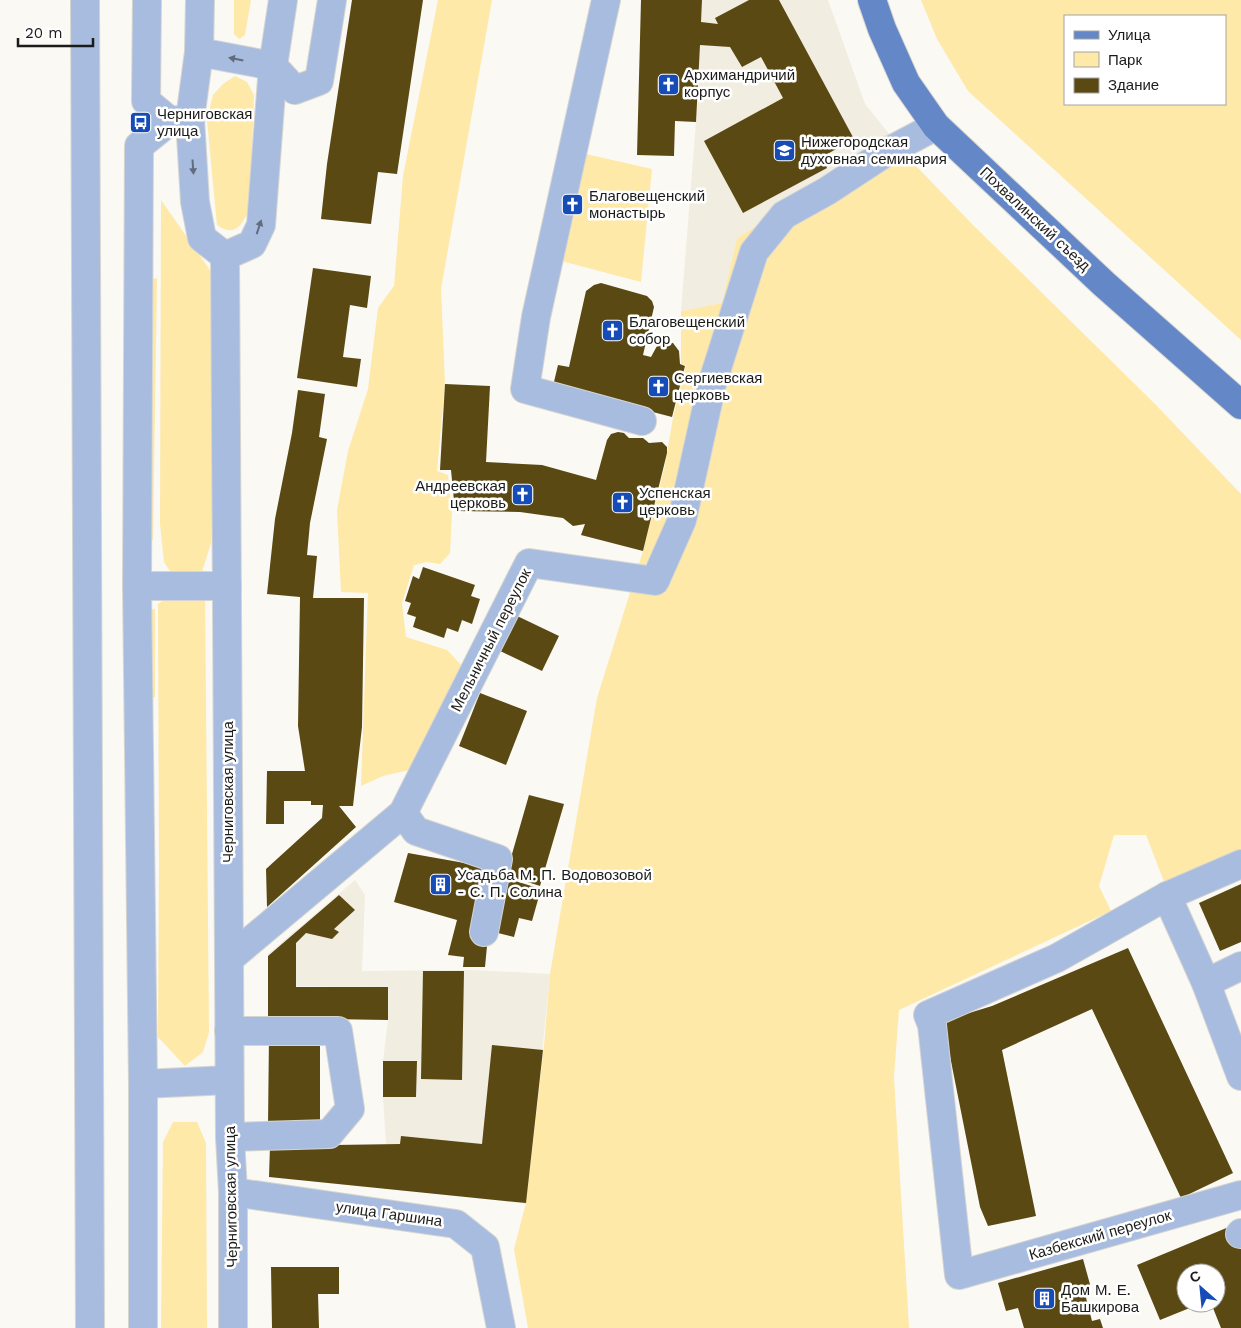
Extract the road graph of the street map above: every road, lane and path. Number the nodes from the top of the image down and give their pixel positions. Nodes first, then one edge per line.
1 (85, 0) edge
2 (147, 0) edge
3 (200, 0) edge
4 (283, 0) edge
5 (332, 0) edge
6 (606, 0) edge
7 (872, 0) edge
8 (199, 52) junction
9 (273, 66) junction
10 (180, 120) junction
11 (936, 126) junction
12 (225, 256) junction
13 (1241, 405) edge
14 (642, 422) dead end
15 (137, 586) junction
16 (227, 586) junction
17 (403, 813) junction
18 (1241, 864) edge
19 (1167, 896) junction
20 (484, 932) dead end
21 (229, 958) junction
22 (1241, 966) edge
23 (1206, 983) junction
24 (229, 1031) junction
25 (1241, 1076) edge
26 (230, 1080) junction
27 (143, 1084) junction
28 (230, 1137) junction
29 (232, 1192) junction
30 (1241, 1195) edge
31 (90, 1328) edge
32 (143, 1328) edge
33 (233, 1328) edge
34 (502, 1328) edge

1 - 31 street
2 - 10 street
3 - 8 street
4 - 9 street
5 - 9 street
6 - 14 street
7 - 11 main road, Похвалинский съезд
9 -> 8 street
8 - 10 street
12 -> 9 street
10 -> 12 street
10 - 15 street
11 - 13 main road, Похвалинский съезд
11 - 17 street, Мельничный переулок
12 - 16 street, Черниговская улица
15 - 16 street
15 - 27 street
16 - 21 street, Черниговская улица
17 - 20 street
17 - 21 street, Мельничный переулок
18 - 19 street
19 - 23 street
19 - 30 street, Казбекский переулок
21 - 24 street, Черниговская улица
22 - 23 street
23 - 25 street
24 - 26 street, Черниговская улица
24 - 28 street
26 - 27 street
26 - 28 street, Черниговская улица
27 - 32 street
28 - 29 street, Черниговская улица
29 - 33 street, Черниговская улица
29 - 34 street, улица Гаршина

